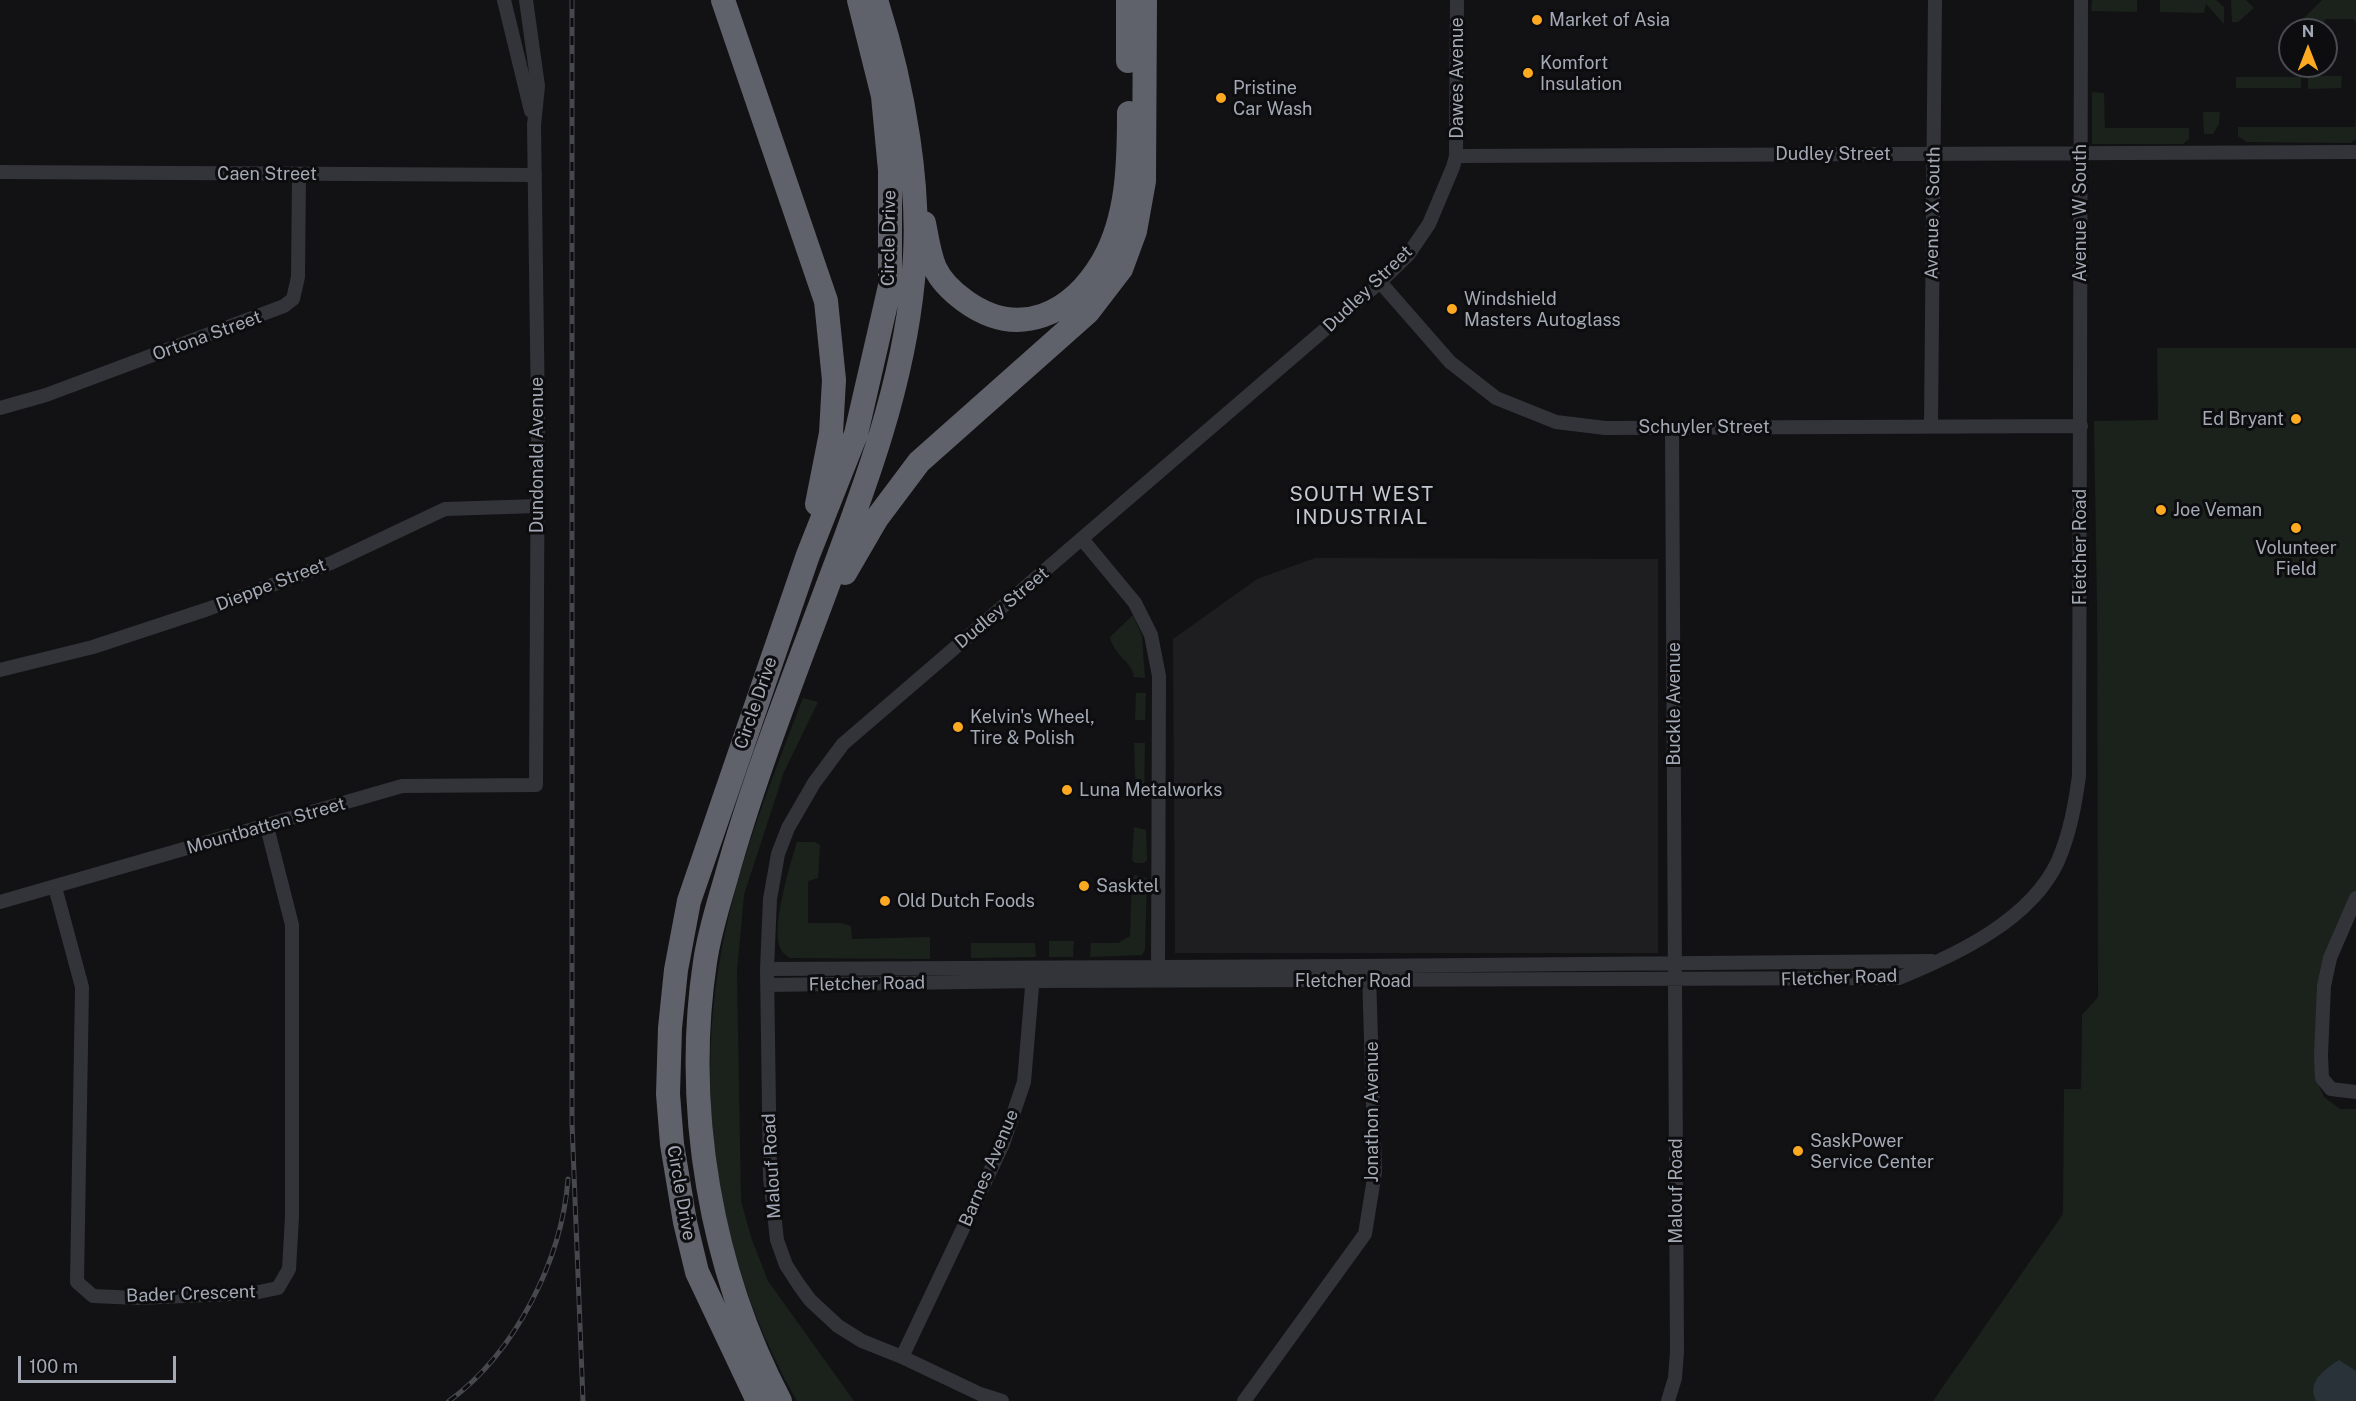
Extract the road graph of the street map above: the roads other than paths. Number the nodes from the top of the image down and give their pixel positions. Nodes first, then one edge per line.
1 (504, 0) edge
2 (526, 0) edge
3 (723, 0) edge
4 (859, 0) edge
5 (876, 0) edge
6 (1128, 0) edge
7 (1145, 0) edge
8 (1457, 0) edge
9 (1935, 0) edge
10 (2081, 0) edge
11 (534, 125) junction
12 (907, 136) junction
13 (2356, 152) edge
14 (2079, 153) junction
15 (1933, 154) junction
16 (1456, 156) junction
17 (0, 172) edge
18 (299, 174) junction
19 (535, 175) junction
20 (1380, 282) junction
21 (0, 408) edge
22 (1931, 426) junction
23 (2080, 426) junction
24 (1672, 427) junction
25 (538, 506) junction
26 (1082, 539) junction
27 (808, 555) junction
28 (812, 629) junction
29 (0, 670) edge
30 (536, 785) joint
31 (267, 827) junction
32 (55, 887) junction
33 (2356, 898) edge
34 (0, 902) edge
35 (1934, 961) junction
36 (1369, 964) junction
37 (1158, 966) junction
38 (1675, 966) junction
39 (1033, 967) junction
40 (767, 969) junction
41 (1034, 981) junction
42 (1158, 981) junction
43 (1370, 981) junction
44 (1675, 981) junction
45 (768, 985) junction
46 (2356, 1092) edge
47 (697, 1272) junction
48 (902, 1357) junction
49 (741, 1401) edge
50 (758, 1401) edge
51 (780, 1401) edge
52 (1002, 1401) edge
53 (1244, 1401) edge
54 (1668, 1401) edge

1 - 11 street, Dundonald Avenue
2 - 11 street, Dundonald Avenue
3 - 27 highway
4 - 27 highway, Circle Drive
5 - 12 highway, Circle Drive
6 - 12 highway
7 - 28 highway
8 - 16 street, Dawes Avenue
9 - 15 street, Avenue X South
10 - 14 street, Avenue W South
11 - 19 street, Dundonald Avenue
12 - 28 highway, Circle Drive
13 - 14 street, Dudley Street
14 - 15 street, Dudley Street
14 - 23 street, Avenue W South
15 - 16 street, Dudley Street
15 - 22 street, Avenue X South
16 - 20 street, Dudley Street
17 - 18 street, Caen Street
18 - 19 street, Caen Street
18 - 21 street, Ortona Street
19 - 25 street, Dundonald Avenue
20 - 24 street, Schuyler Street
20 - 26 street, Dudley Street
22 - 23 street, Schuyler Street
22 - 24 street, Schuyler Street
23 - 35 street, Fletcher Road
24 - 38 street, Buckle Avenue
25 - 29 street, Dieppe Street
25 - 30 street, Dundonald Avenue
26 - 37 street
26 - 40 street, Dudley Street
27 - 47 highway, Circle Drive
28 - 51 highway, Circle Drive
30 - 31 street, Mountbatten Street
31 - 32 street, Mountbatten Street
31 - 32 street, Bader Crescent
32 - 34 street, Mountbatten Street
33 - 46 street
35 - 38 street, Fletcher Road
35 - 44 street, Fletcher Road
36 - 37 street, Fletcher Road
36 - 38 street, Fletcher Road
36 - 43 street, Jonathon Avenue
37 - 39 street, Fletcher Road
37 - 42 street
38 - 44 street, Buckle Avenue
39 - 40 street, Fletcher Road
39 - 41 street, Barnes Avenue
40 - 45 street, Dudley Street
41 - 42 street, Fletcher Road
41 - 45 street, Fletcher Road
41 - 48 street, Barnes Avenue
42 - 43 street, Fletcher Road
43 - 44 street, Fletcher Road
43 - 53 street, Jonathon Avenue
44 - 54 street, Malouf Road
45 - 48 street, Malouf Road
47 - 49 highway
47 - 50 highway, Circle Drive
48 - 52 street, Malouf Road

